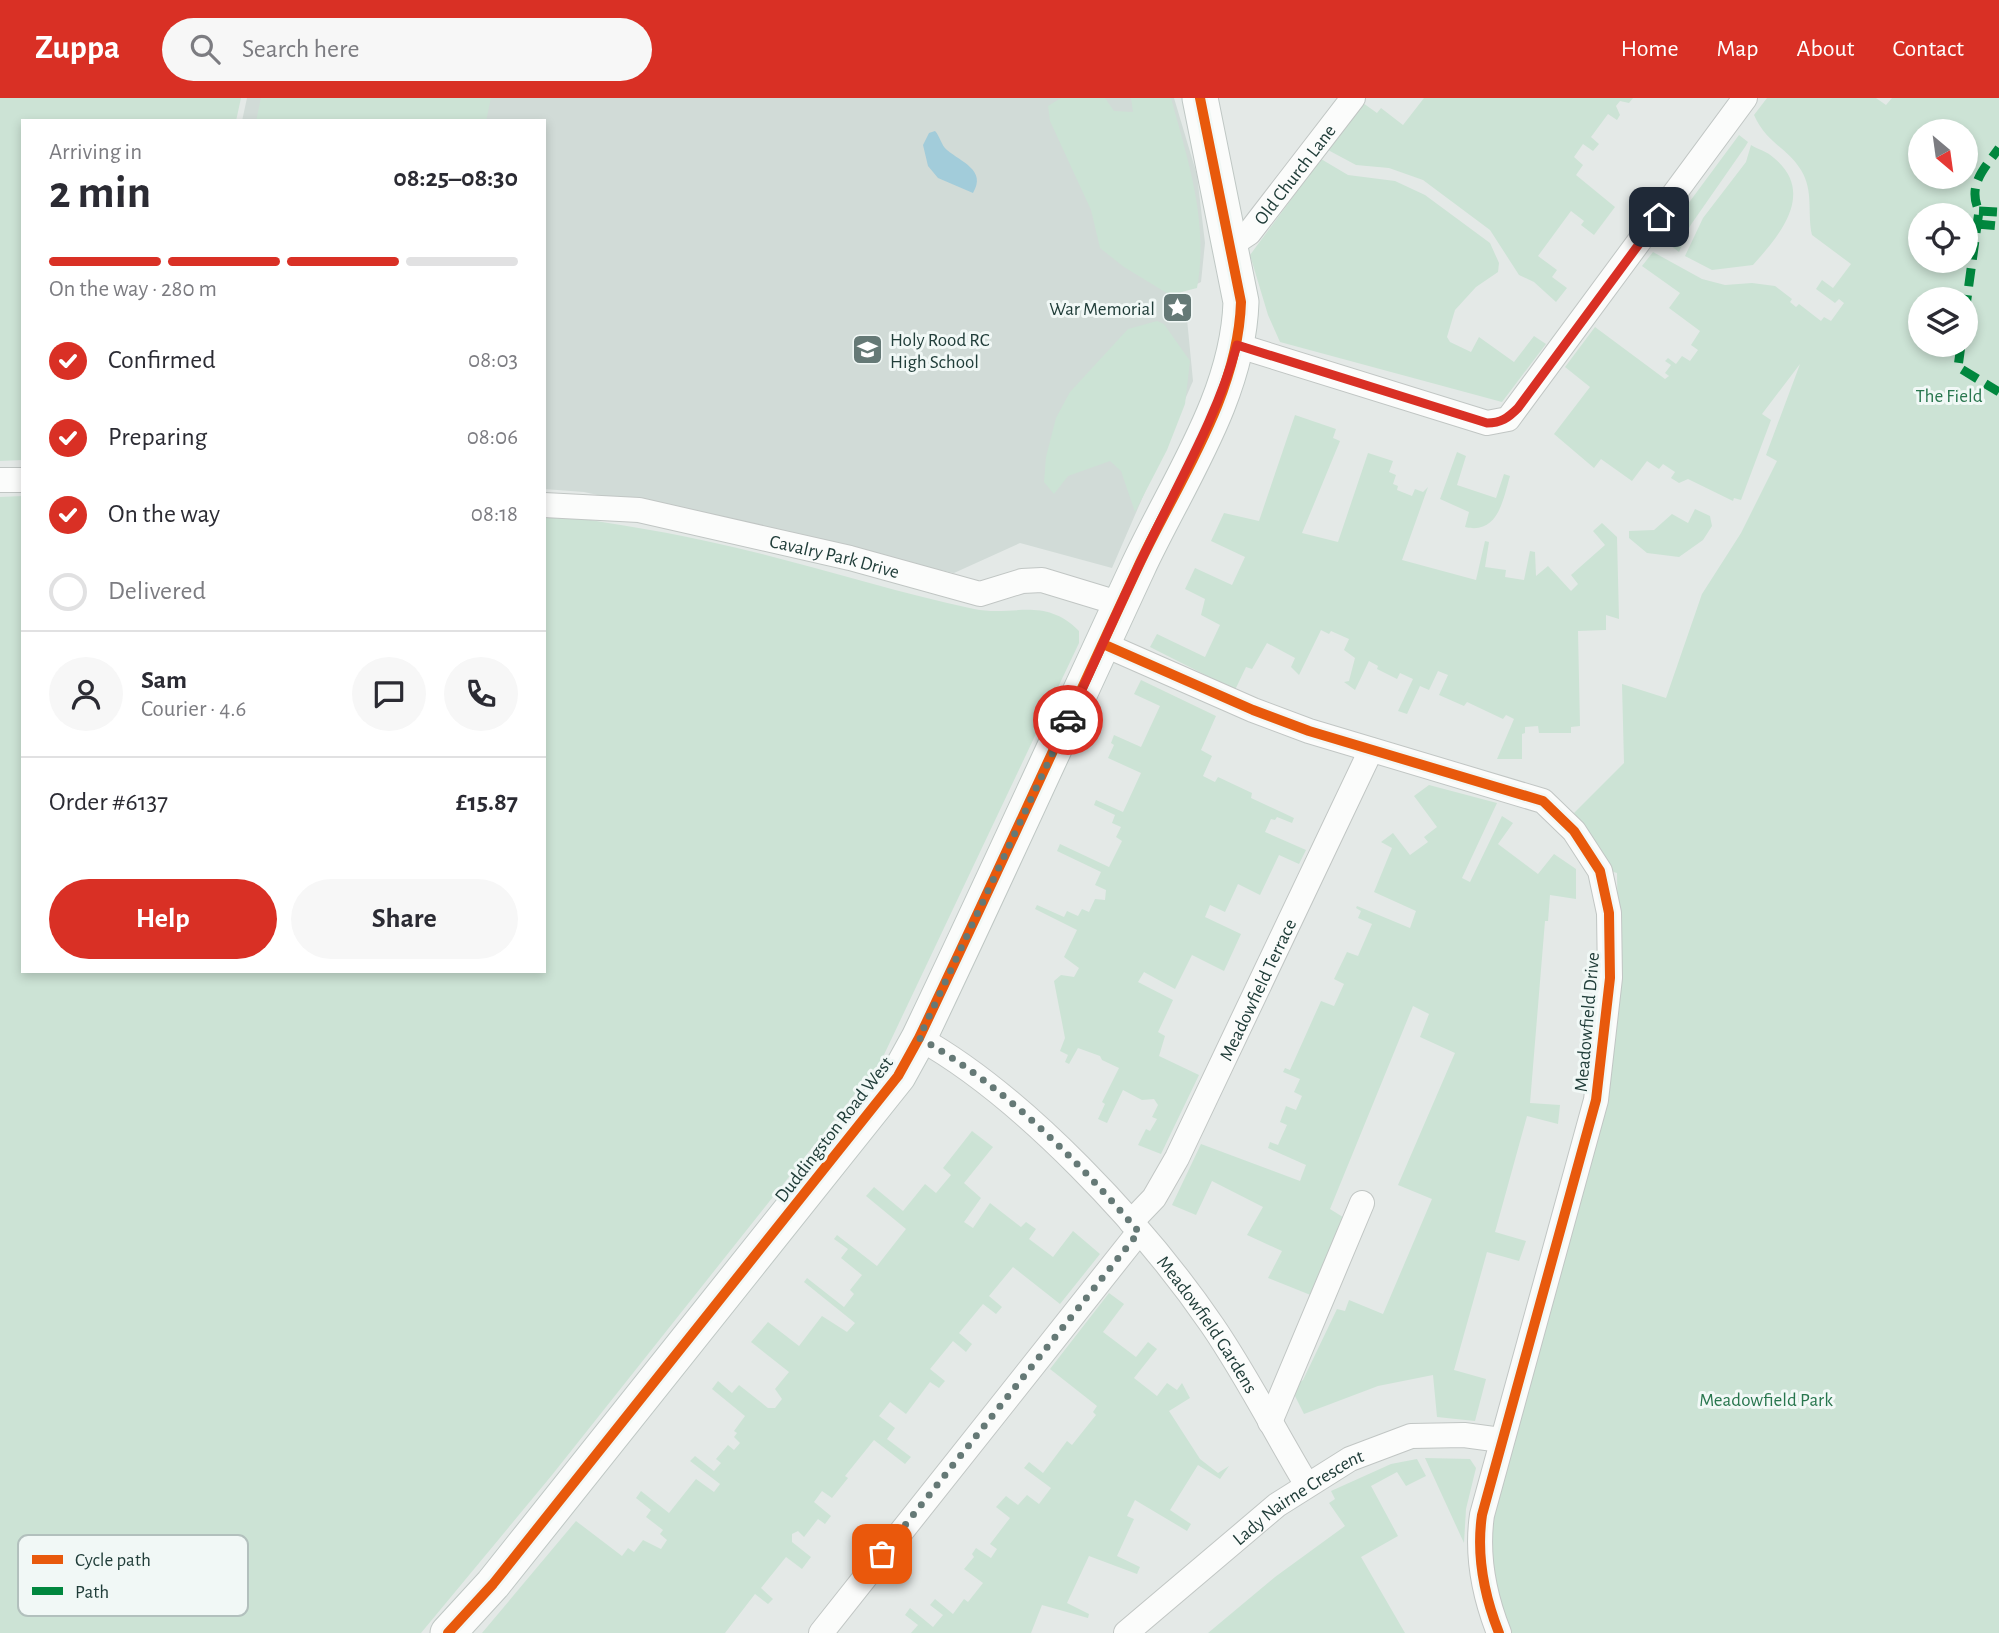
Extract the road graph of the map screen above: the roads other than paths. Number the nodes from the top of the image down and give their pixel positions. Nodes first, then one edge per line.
1 (1200, 98) edge
2 (1353, 98) edge
3 (1745, 98) edge
4 (1231, 245) junction
5 (1237, 345) junction
6 (0, 480) edge
7 (21, 480) edge
8 (546, 505) edge
9 (1121, 604) junction
10 (1103, 644) junction
11 (1371, 750) junction
12 (919, 1038) junction
13 (1362, 1203) dead end
14 (1135, 1227) junction
15 (1270, 1422) junction
16 (1501, 1440) junction
17 (1307, 1485) junction
18 (448, 1633) edge
19 (821, 1633) edge
20 (1126, 1633) edge
21 (1499, 1633) edge

1 - 4 street, Duddingston Road West
2 - 4 street, Old Church Lane
3 - 5 street
4 - 5 street, Duddingston Road West
5 - 9 street, Duddingston Road West
6 - 7 street
8 - 9 street, Cavalry Park Drive
9 - 10 street, Duddingston Road West
10 - 11 street, Meadowfield Drive
10 - 12 street, Duddingston Road West
11 - 14 street, Meadowfield Terrace
11 - 16 street, Meadowfield Drive
12 - 14 street, Meadowfield Gardens
12 - 18 street, Duddingston Road West
13 - 15 street, Meadowfield Gardens
14 - 15 street, Meadowfield Gardens
14 - 19 street, Meadowfield Terrace
15 - 17 street, Meadowfield Gardens
16 - 17 street, Lady Nairne Crescent
16 - 21 street, Meadowfield Drive
17 - 20 street, Lady Nairne Crescent

